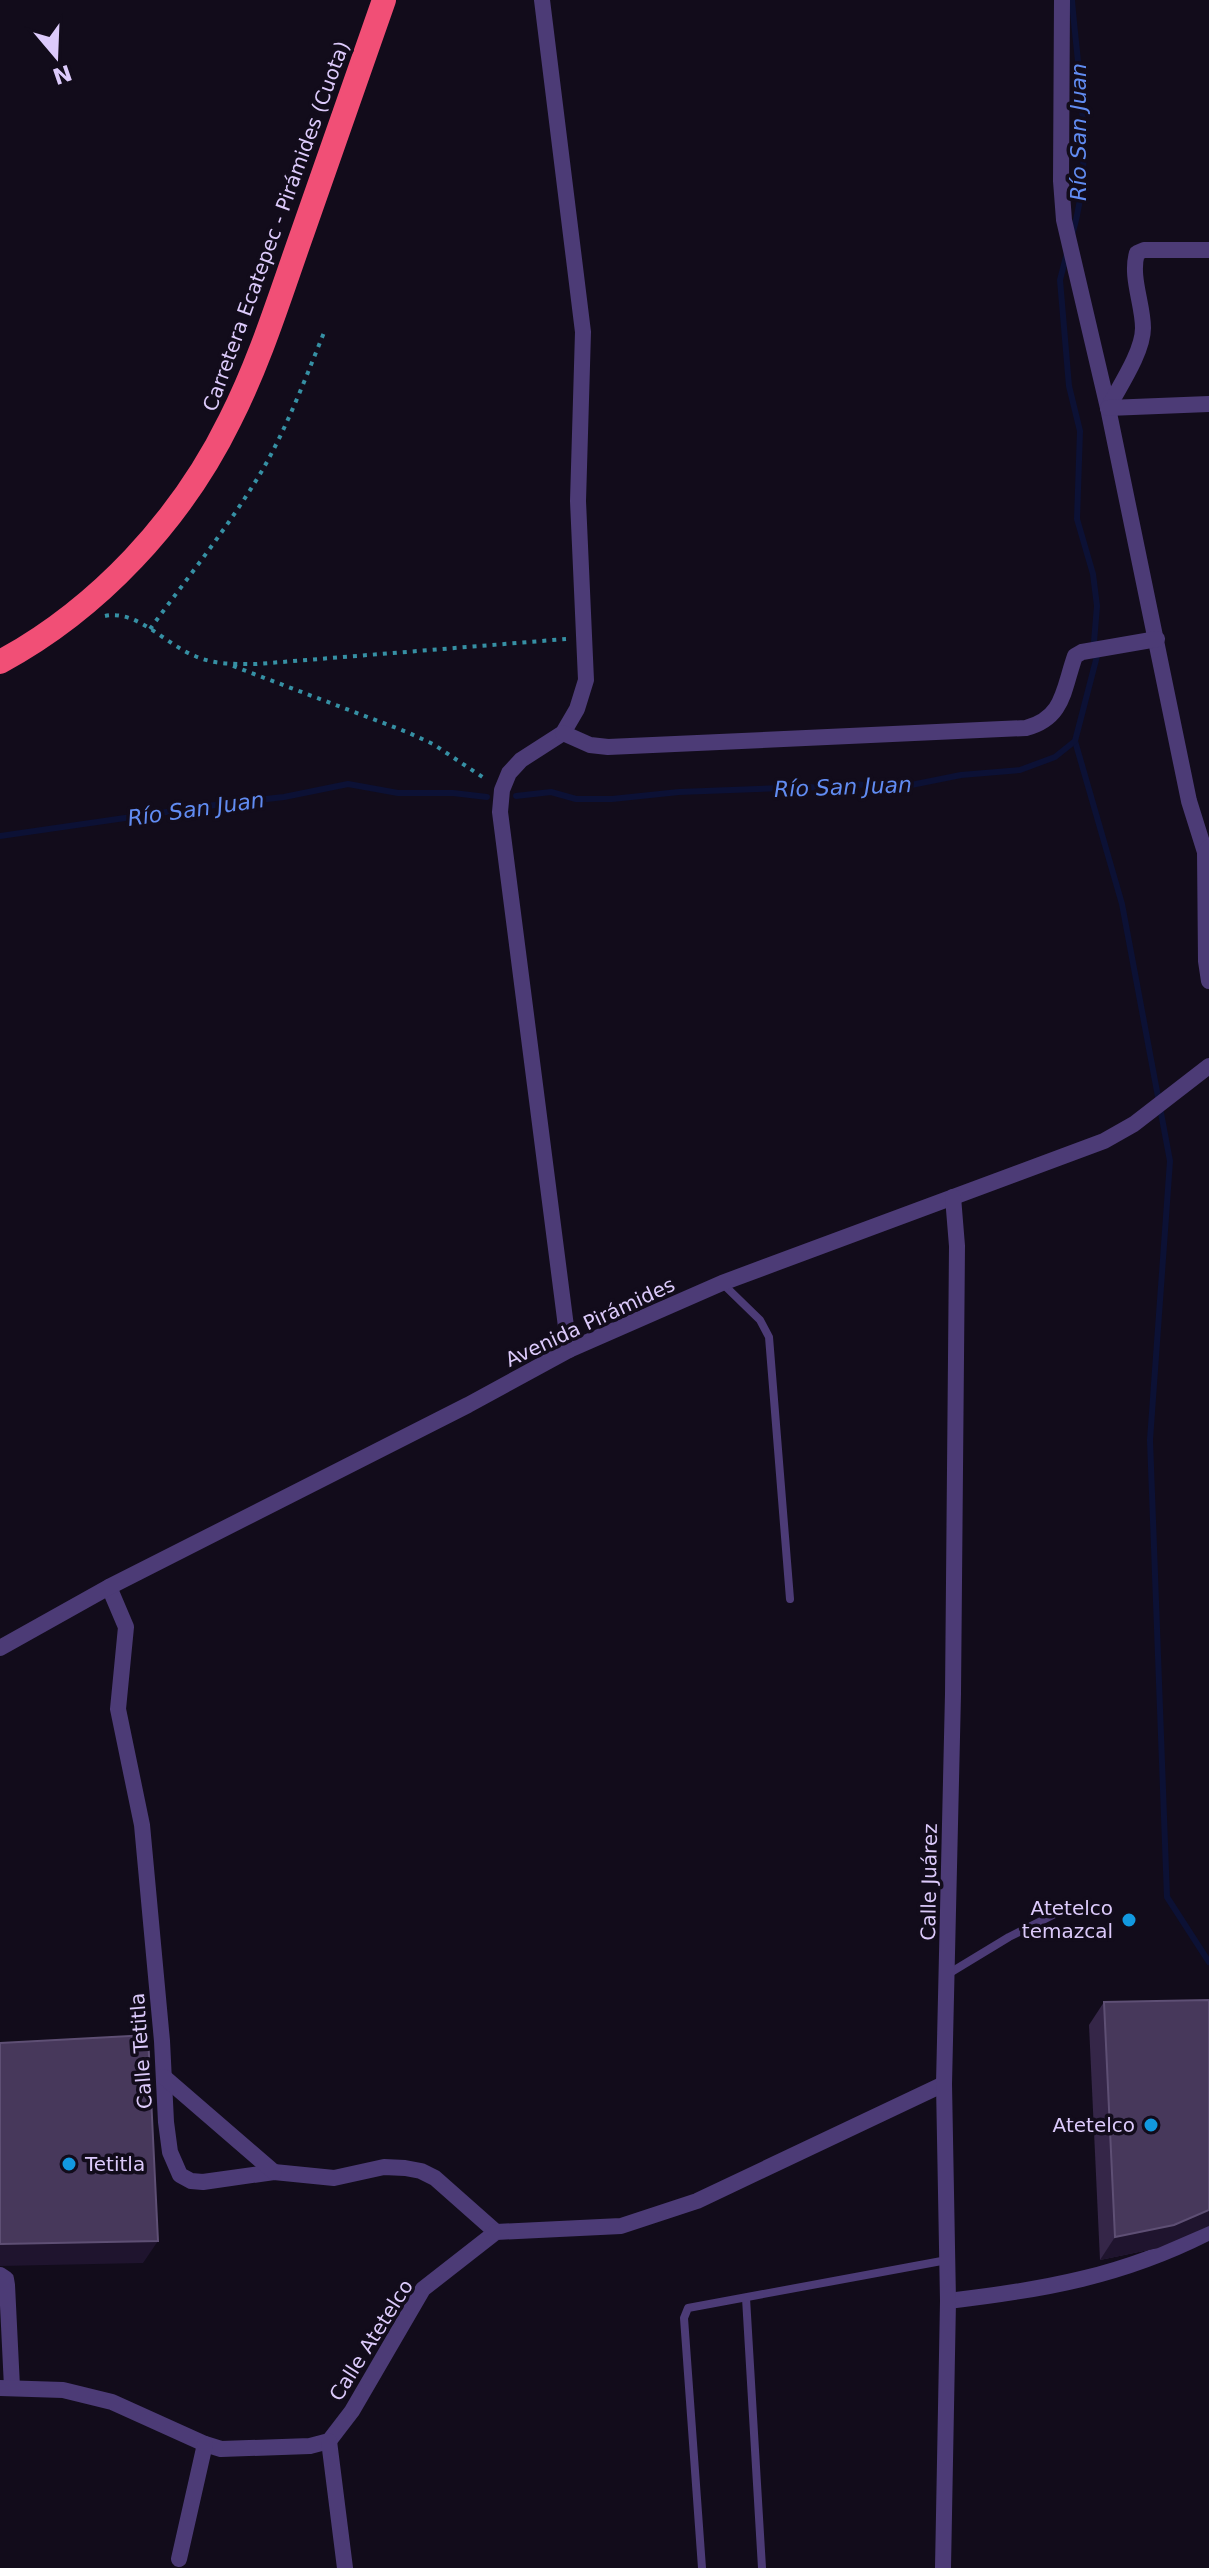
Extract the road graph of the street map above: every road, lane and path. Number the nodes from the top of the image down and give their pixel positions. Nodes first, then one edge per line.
1 (384, 0) edge
2 (542, 0) edge
3 (1062, 0) edge
4 (1209, 250) edge
5 (325, 330) dead end
6 (1209, 404) edge
7 (1108, 408) junction
8 (75, 612) junction
9 (150, 629) junction
10 (584, 637) junction
11 (1157, 639) junction
12 (0, 662) edge
13 (228, 664) junction
14 (563, 733) junction
15 (502, 790) junction
16 (1207, 849) edge
17 (1209, 981) edge
18 (1209, 1066) edge
19 (953, 1197) junction
20 (722, 1283) junction
21 (569, 1350) junction
22 (109, 1587) junction
23 (790, 1599) dead end
24 (0, 1648) edge
25 (1057, 1913) dead end
26 (948, 1974) junction
27 (164, 2077) junction
28 (944, 2084) junction
29 (274, 2172) junction
30 (496, 2232) junction
31 (1209, 2232) edge
32 (948, 2260) junction
33 (0, 2275) edge
34 (746, 2298) junction
35 (948, 2301) junction
36 (6, 2388) edge
37 (329, 2441) junction
38 (205, 2444) junction
39 (179, 2559) dead end
40 (345, 2568) edge
41 (702, 2568) edge
42 (762, 2568) edge
43 (943, 2568) edge

1 - 8 highway, Carretera Ecatepec - Pirámides (Cuota)
2 - 10 street
3 - 7 street
4 - 7 street
5 - 9 path
6 - 7 street
7 - 11 street
8 - 9 path
8 - 12 highway, Carretera Ecatepec - Pirámides (Cuota)
9 - 13 path
10 - 13 path
10 - 14 street
11 - 14 street
11 - 16 street
13 - 15 path
14 - 15 street
15 - 21 street
16 - 17 street
18 - 19 street, Avenida Pirámides
19 - 20 street, Avenida Pirámides
19 - 26 street, Calle Juárez
20 - 21 street, Avenida Pirámides
20 - 23 lane
21 - 22 street, Avenida Pirámides
22 - 24 street, Avenida Pirámides
22 - 27 street, Calle Tetitla
25 - 26 lane
26 - 28 street, Calle Juárez
27 - 29 street
27 - 29 street, Calle Tetitla
28 - 30 street
28 - 32 street, Calle Juárez
29 - 30 street, Calle Tetitla
30 - 37 street, Calle Atetelco
31 - 35 street
32 - 34 lane
32 - 35 street, Calle Juárez
33 - 36 street
34 - 41 lane
34 - 42 lane
35 - 43 street, Calle Juárez
36 - 38 street
37 - 38 street
37 - 40 street
38 - 39 street

